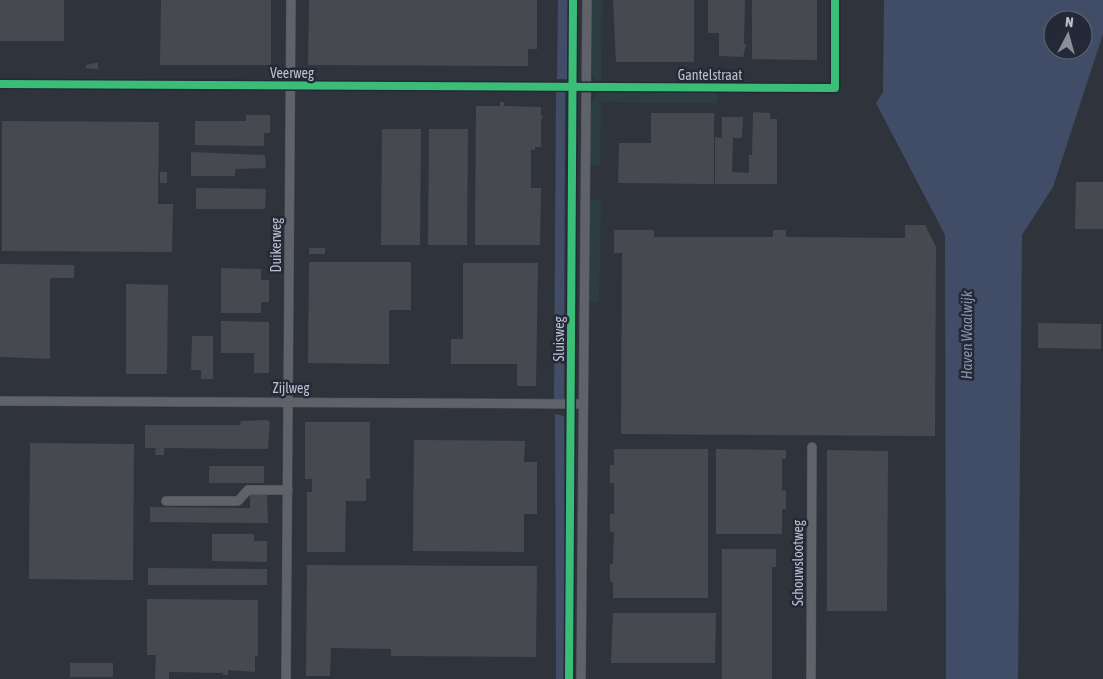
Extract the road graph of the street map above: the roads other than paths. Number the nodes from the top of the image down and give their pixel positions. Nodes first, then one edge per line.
1 (291, 0) edge
2 (587, 0) edge
3 (835, 0) edge
4 (0, 84) edge
5 (290, 85) junction
6 (585, 88) junction
7 (0, 401) edge
8 (288, 402) junction
9 (583, 404) junction
10 (812, 447) dead end
11 (288, 490) junction
12 (166, 501) dead end
13 (286, 679) edge
14 (581, 679) edge
15 (811, 679) edge

1 - 5 street, Duikerweg
2 - 6 street, Sluisweg
3 - 6 street, Gantelstraat
4 - 5 street, Veerweg
5 - 6 street, Veerweg
5 - 8 street, Duikerweg
6 - 9 street, Sluisweg
7 - 8 street, Zijlweg
8 - 9 street, Zijlweg
8 - 11 street, Duikerweg
9 - 14 street, Sluisweg
10 - 15 street, Schouwslootweg
11 - 12 street
11 - 13 street, Duikerweg

